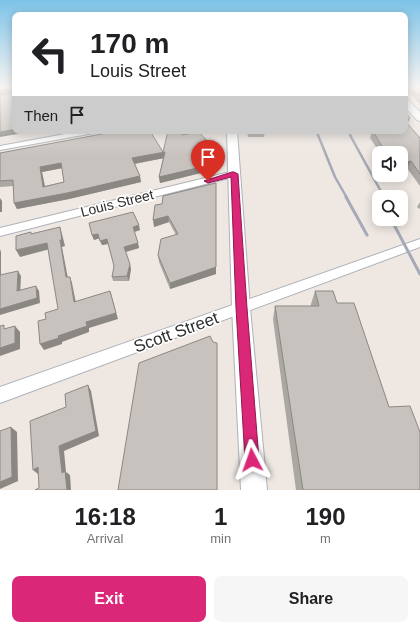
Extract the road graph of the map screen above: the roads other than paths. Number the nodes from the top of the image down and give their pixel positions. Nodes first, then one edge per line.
1 (412, 110) edge
2 (420, 118) edge
3 (77, 134) edge
4 (232, 134) edge
5 (0, 148) edge
6 (234, 174) junction
7 (0, 232) edge
8 (420, 244) edge
9 (241, 308) junction
10 (0, 395) edge
11 (254, 490) edge

1 - 2 main road
3 - 5 street
4 - 6 main road
6 - 7 street, Louis Street
6 - 9 main road
8 - 9 street, Scott Street
9 - 10 street, Scott Street
9 - 11 main road

